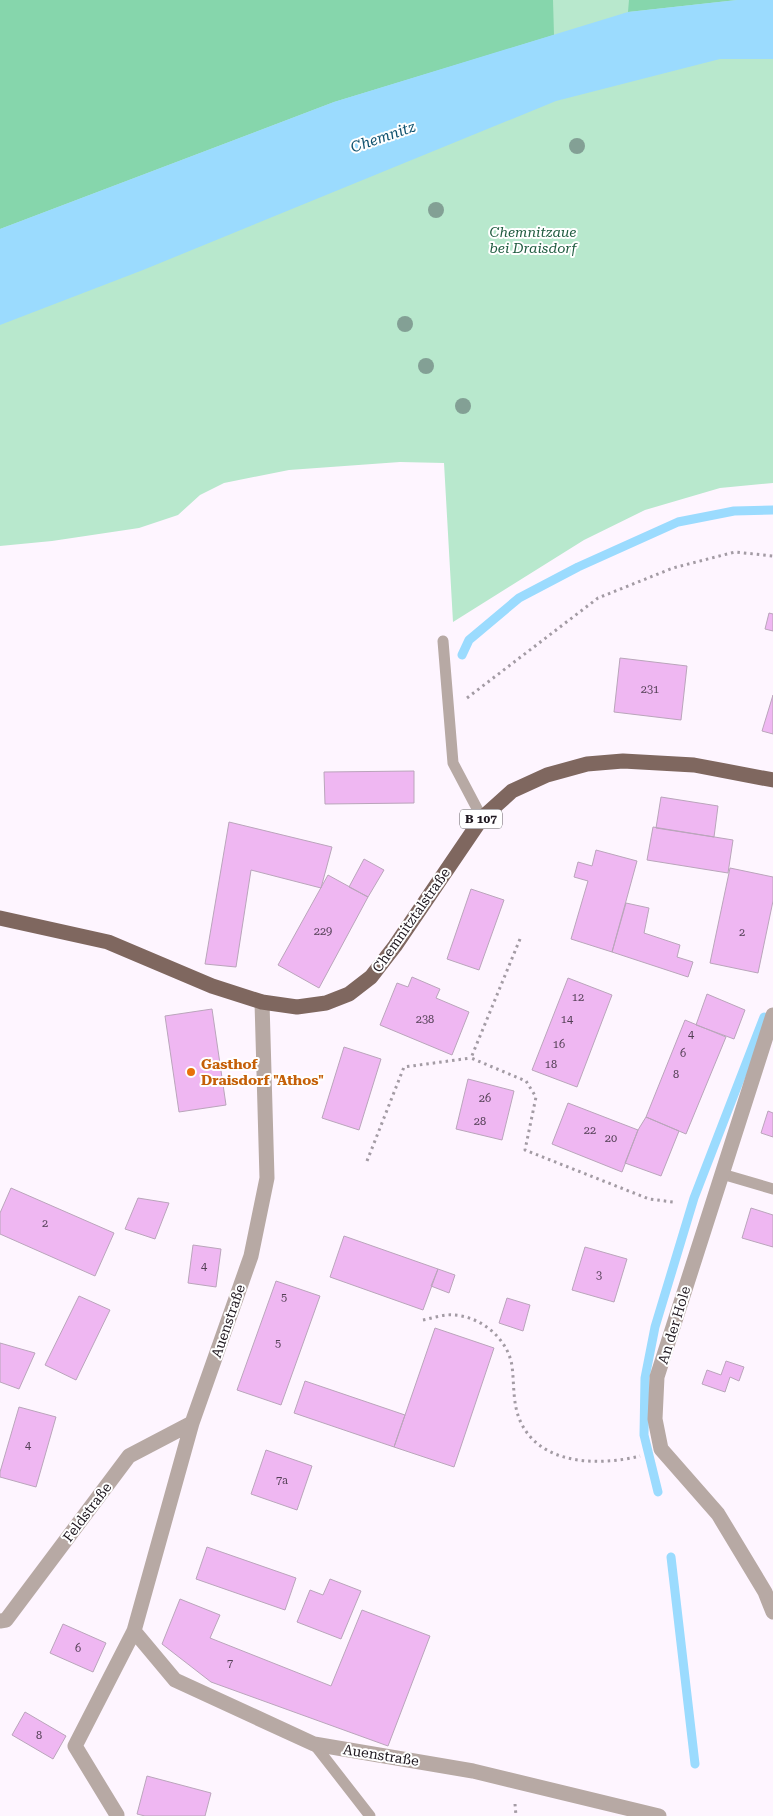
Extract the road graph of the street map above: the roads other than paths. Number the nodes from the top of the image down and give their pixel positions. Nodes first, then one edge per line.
1 (442, 641) dead end
2 (773, 780) edge
3 (482, 818) junction
4 (0, 918) edge
5 (262, 1002) junction
6 (773, 1015) edge
7 (722, 1174) junction
8 (773, 1189) edge
9 (192, 1423) junction
10 (773, 1612) edge
11 (0, 1621) edge
12 (134, 1631) junction
13 (314, 1744) junction
14 (117, 1816) edge
15 (370, 1816) edge
16 (659, 1816) edge

1 - 3 lane
2 - 3 main road, Chemnitztalstraße / B 107
3 - 5 main road, Chemnitztalstraße / B 107
4 - 5 main road, Chemnitztalstraße / B 107
5 - 9 street, Auenstraße
6 - 7 street, An der Hole
7 - 8 lane
7 - 10 street, An der Hole
9 - 11 street, Feldstraße
9 - 12 street, Auenstraße
12 - 13 street, Auenstraße
12 - 14 street, Auenstraße
13 - 15 lane
13 - 16 street, Auenstraße

